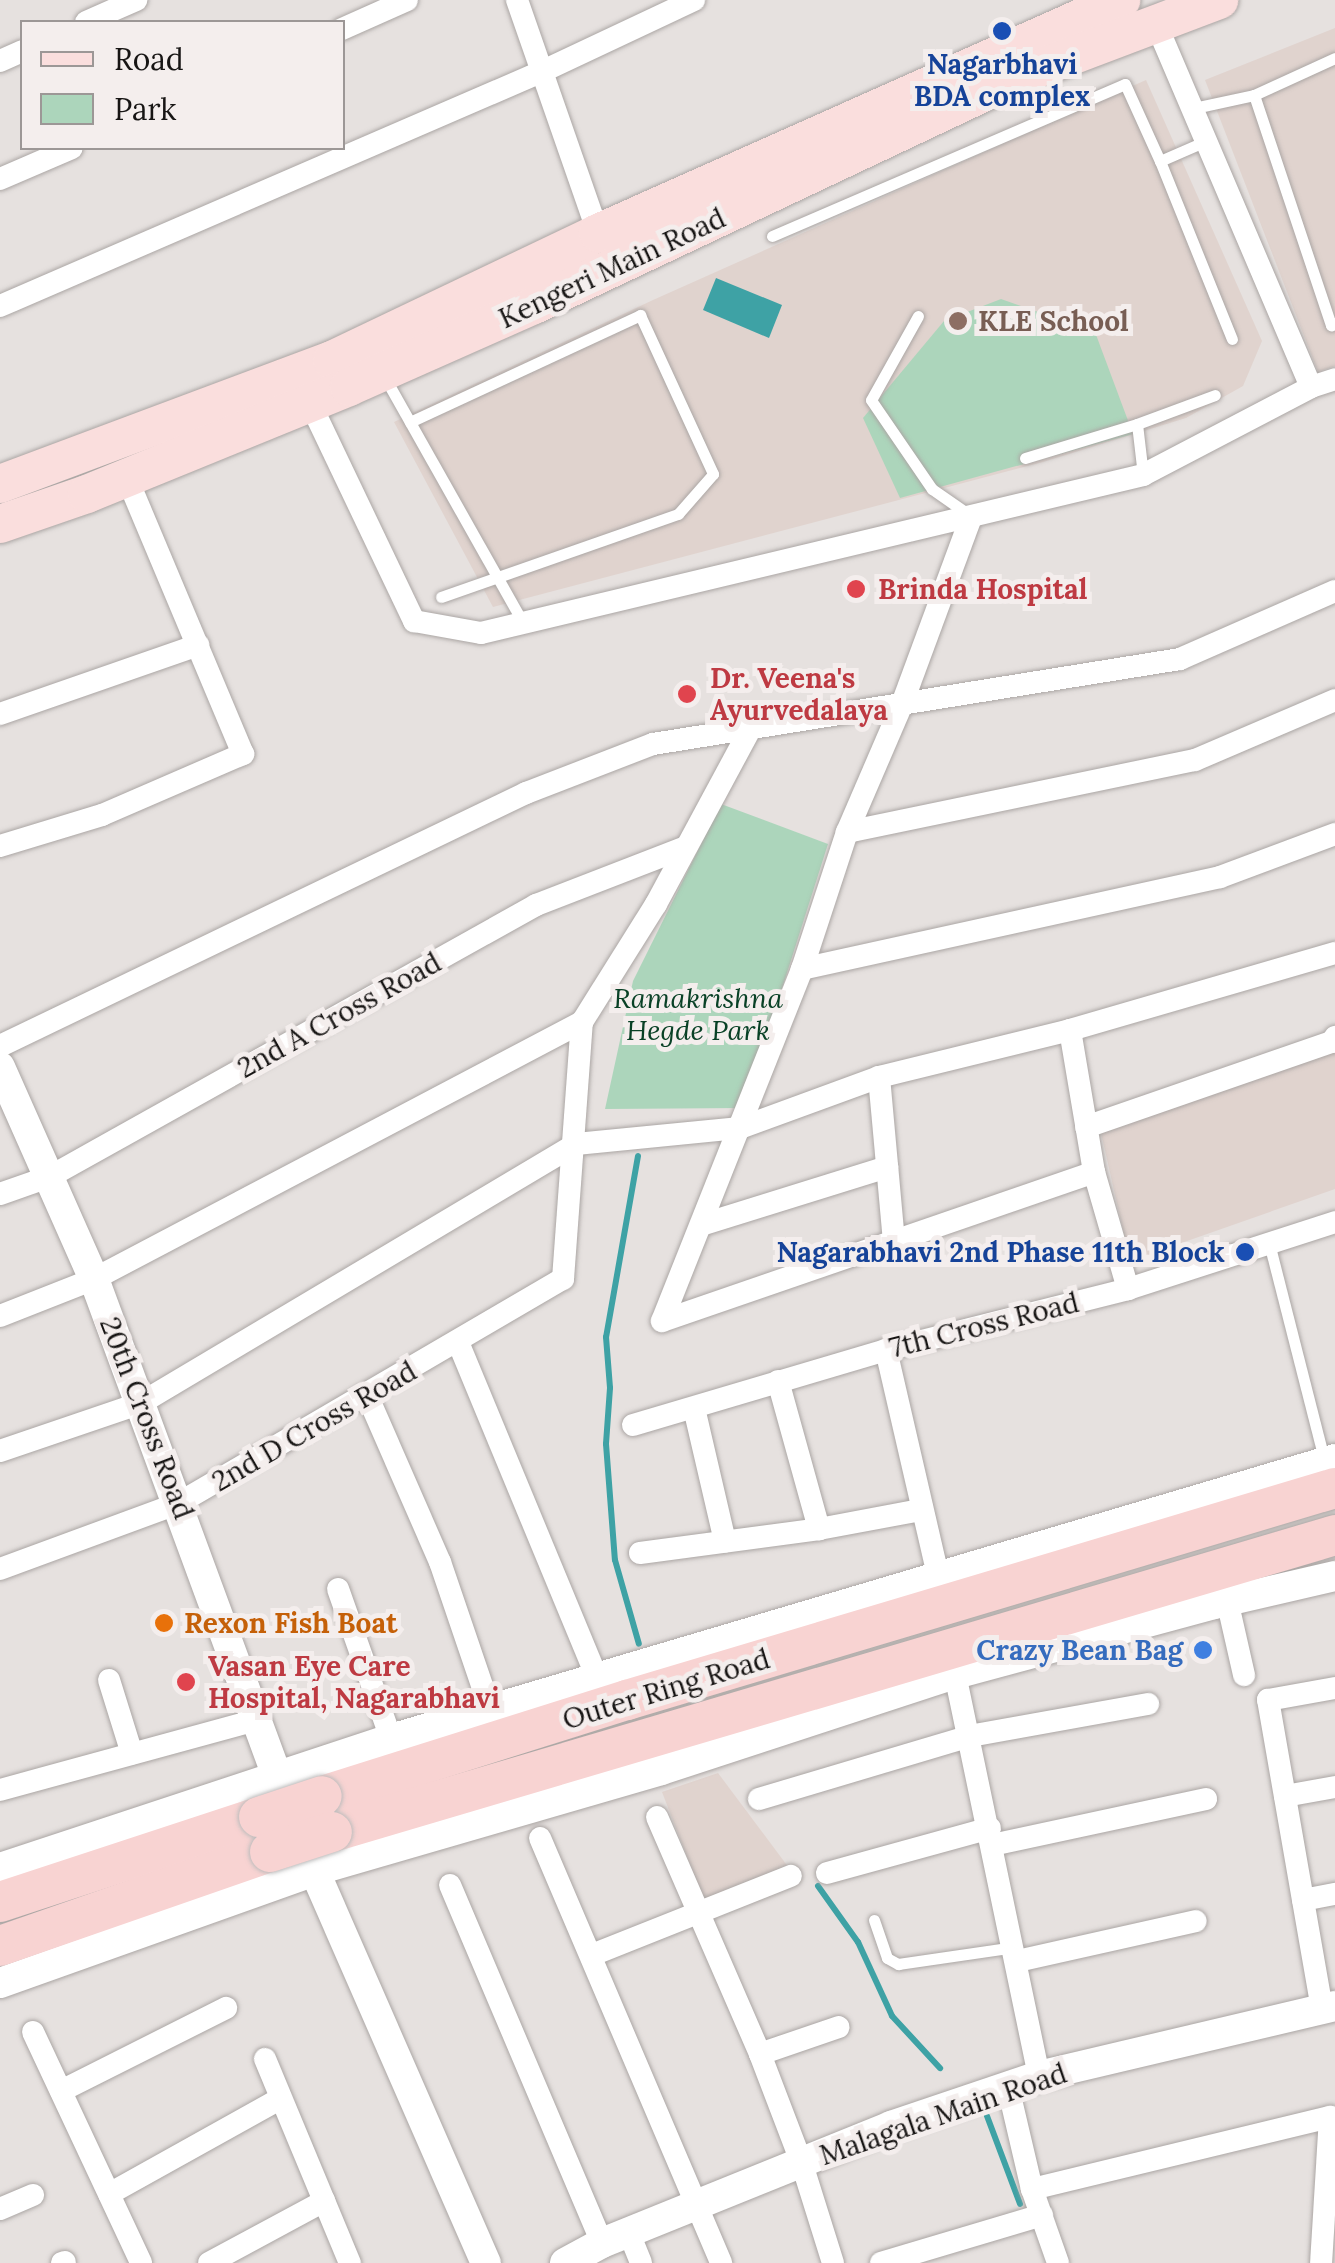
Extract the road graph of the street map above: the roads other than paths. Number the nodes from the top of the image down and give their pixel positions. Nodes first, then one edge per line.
1 (136, 0) edge
2 (408, 0) edge
3 (517, 0) edge
4 (694, 0) edge
5 (1121, 0) edge
6 (1220, 0) edge
7 (1152, 11) edge
8 (91, 20) edge
9 (345, 27) edge
10 (1335, 58) edge
11 (543, 70) junction
12 (1254, 95) junction
13 (1194, 108) junction
14 (1206, 141) junction
15 (67, 150) edge
16 (1160, 161) junction
17 (0, 179) edge
18 (598, 233) junction
19 (772, 236) dead end
20 (0, 306) edge
21 (918, 316) dead end
22 (1335, 323) edge
23 (1232, 339) dead end
24 (382, 372) junction
25 (1335, 379) edge
26 (1311, 387) junction
27 (1215, 395) dead end
28 (310, 403) junction
29 (410, 422) junction
30 (1137, 424) junction
31 (1025, 458) dead end
32 (1144, 475) junction
33 (127, 478) junction
34 (0, 484) edge
35 (971, 517) junction
36 (0, 524) edge
37 (497, 577) junction
38 (1335, 591) edge
39 (441, 597) dead end
40 (522, 621) junction
41 (198, 644) junction
42 (1335, 700) edge
43 (902, 704) junction
44 (0, 714) edge
45 (752, 726) junction
46 (848, 832) junction
47 (1335, 834) edge
48 (0, 846) edge
49 (683, 848) junction
50 (1335, 953) edge
51 (802, 969) junction
52 (582, 1022) junction
53 (1070, 1030) junction
54 (1335, 1037) edge
55 (0, 1046) edge
56 (0, 1066) edge
57 (879, 1076) junction
58 (1086, 1127) junction
59 (740, 1128) junction
60 (576, 1144) junction
61 (887, 1167) junction
62 (1094, 1172) junction
63 (51, 1176) junction
64 (0, 1194) edge
65 (1335, 1224) edge
66 (702, 1225) junction
67 (894, 1242) junction
68 (1269, 1243) junction
69 (94, 1279) junction
70 (1128, 1290) junction
71 (0, 1316) edge
72 (458, 1342) junction
73 (886, 1350) junction
74 (778, 1381) junction
75 (367, 1395) junction
76 (141, 1403) junction
77 (694, 1408) junction
78 (633, 1425) dead end
79 (0, 1451) edge
80 (1332, 1470) edge
81 (179, 1504) junction
82 (921, 1510) junction
83 (819, 1529) junction
84 (1335, 1535) edge
85 (725, 1542) junction
86 (640, 1553) dead end
87 (0, 1569) edge
88 (938, 1576) junction
89 (1335, 1576) edge
90 (338, 1589) dead end
91 (1228, 1600) junction
92 (955, 1674) junction
93 (1244, 1675) dead end
94 (596, 1678) junction
95 (109, 1680) dead end
96 (1335, 1688) edge
97 (1148, 1704) dead end
98 (490, 1710) junction
99 (259, 1719) junction
100 (970, 1736) junction
101 (391, 1739) junction
102 (132, 1754) junction
103 (278, 1777) junction
104 (1335, 1788) edge
105 (0, 1790) edge
106 (1285, 1796) junction
107 (1206, 1798) dead end
108 (759, 1799) dead end
109 (327, 1814) junction
110 (657, 1817) dead end
111 (265, 1835) junction
112 (991, 1836) junction
113 (540, 1838) dead end
114 (0, 1868) edge
115 (314, 1872) junction
116 (827, 1872) dead end
117 (791, 1876) dead end
118 (450, 1884) dead end
119 (1335, 1894) edge
120 (1303, 1900) junction
121 (0, 1902) edge
122 (699, 1910) junction
123 (874, 1920) dead end
124 (1196, 1921) dead end
125 (0, 1946) edge
126 (1016, 1954) junction
127 (592, 1955) junction
128 (0, 1983) edge
129 (226, 2008) dead end
130 (1329, 2008) edge
131 (839, 2027) dead end
132 (33, 2032) dead end
133 (760, 2054) junction
134 (265, 2060) dead end
135 (1039, 2076) junction
136 (1008, 2087) junction
137 (61, 2092) junction
138 (280, 2098) junction
139 (802, 2164) junction
140 (1032, 2189) junction
141 (109, 2194) junction
142 (33, 2195) dead end
143 (324, 2201) junction
144 (700, 2204) junction
145 (0, 2209) edge
146 (1042, 2216) junction
147 (1329, 2235) edge
148 (616, 2238) junction
149 (141, 2263) edge
150 (209, 2263) edge
151 (350, 2263) edge
152 (486, 2263) edge
153 (566, 2263) edge
154 (641, 2263) edge
155 (722, 2263) edge
156 (832, 2263) edge
157 (881, 2263) edge
158 (1058, 2263) edge
159 (1321, 2263) edge

1 - 8 street
2 - 9 street
3 - 11 street
4 - 11 street
5 - 18 main road, Kengeri Main Road
6 - 7 main road, Kengeri Main Road
7 - 13 street
7 - 24 main road, Kengeri Main Road
10 - 12 lane
11 - 18 street
11 - 20 street
12 - 13 lane
12 - 22 lane
13 - 14 street
14 - 16 lane
14 - 26 street
15 - 17 street
16 - 19 lane
16 - 23 lane
18 - 34 main road, Kengeri Main Road
21 - 35 lane
24 - 28 main road, Kengeri Main Road
24 - 29 lane
25 - 26 street
26 - 32 street
27 - 30 lane
28 - 33 main road, Kengeri Main Road
28 - 40 street
29 - 37 lane
29 - 37 lane
30 - 31 lane
30 - 32 lane
32 - 35 street
33 - 36 main road, Kengeri Main Road
33 - 41 street
35 - 40 street
35 - 43 street
37 - 39 lane
37 - 40 lane
38 - 43 street
41 - 44 street
41 - 48 street
42 - 46 street
43 - 45 street
43 - 46 street
45 - 49 street
45 - 55 street
46 - 51 street
47 - 51 street
49 - 52 street
49 - 63 street, 2nd A Cross Road
50 - 53 street
51 - 59 street
52 - 60 street
52 - 69 street
53 - 57 street
53 - 58 street
54 - 58 street
56 - 63 street, 20th Cross Road
57 - 59 street
57 - 61 street
58 - 62 street
59 - 60 street
59 - 66 street
60 - 72 street, 2nd D Cross Road
60 - 76 street
61 - 66 street
61 - 67 street
62 - 67 street
62 - 70 street
63 - 64 street, 2nd A Cross Road
63 - 69 street, 20th Cross Road
65 - 68 street, 7th Cross Road
66 - 67 street
68 - 70 street, 7th Cross Road
68 - 80 lane
69 - 71 street
69 - 76 street, 20th Cross Road
70 - 73 street, 7th Cross Road
72 - 75 street, 2nd D Cross Road
72 - 94 street
73 - 74 street, 7th Cross Road
73 - 82 street
74 - 77 street, 7th Cross Road
74 - 83 street
75 - 81 street, 2nd D Cross Road
75 - 98 street
76 - 79 street
76 - 81 street, 20th Cross Road
77 - 78 street, 7th Cross Road
77 - 85 street
80 - 88 street
80 - 109 highway, Outer Ring Road
81 - 87 street, 2nd D Cross Road
81 - 99 street, 20th Cross Road
82 - 83 street
82 - 88 street
83 - 85 street
84 - 109 highway, Outer Ring Road
85 - 86 street
88 - 94 street
89 - 91 street
90 - 101 street
91 - 92 street
91 - 93 street
92 - 100 street
92 - 115 street
94 - 98 street
95 - 102 street
96 - 106 street
97 - 100 street
98 - 101 street
99 - 102 street
99 - 103 street, 20th Cross Road
100 - 108 street
100 - 112 street
101 - 103 street
102 - 105 street
103 - 114 street
103 - 115 street, 20th Cross Road
104 - 106 street
106 - 120 street
107 - 112 street
109 - 111 highway, Outer Ring Road, bridge
110 - 122 street
111 - 121 highway, Outer Ring Road
111 - 125 highway, Outer Ring Road
112 - 116 street
112 - 126 street
113 - 127 street
115 - 128 street
115 - 152 street, 20th Cross Road
117 - 122 street
118 - 148 street
119 - 120 street
120 - 130 street
122 - 127 street
122 - 133 street
123 - 126 lane
124 - 126 street
126 - 135 street
127 - 144 street
129 - 137 street
130 - 135 street, Malagala Main Road
131 - 133 street
132 - 137 street
133 - 139 street
134 - 138 street
135 - 136 street, Malagala Main Road
136 - 139 street, Malagala Main Road
136 - 140 street
137 - 141 street
138 - 141 street
138 - 143 street
139 - 144 street, Malagala Main Road
139 - 156 street
140 - 146 street
140 - 147 street
141 - 149 street
142 - 145 street
143 - 150 street
143 - 151 street
144 - 148 street, Malagala Main Road
144 - 155 street
146 - 157 street
146 - 158 street
147 - 159 street
148 - 153 street, Malagala Main Road
148 - 154 street

